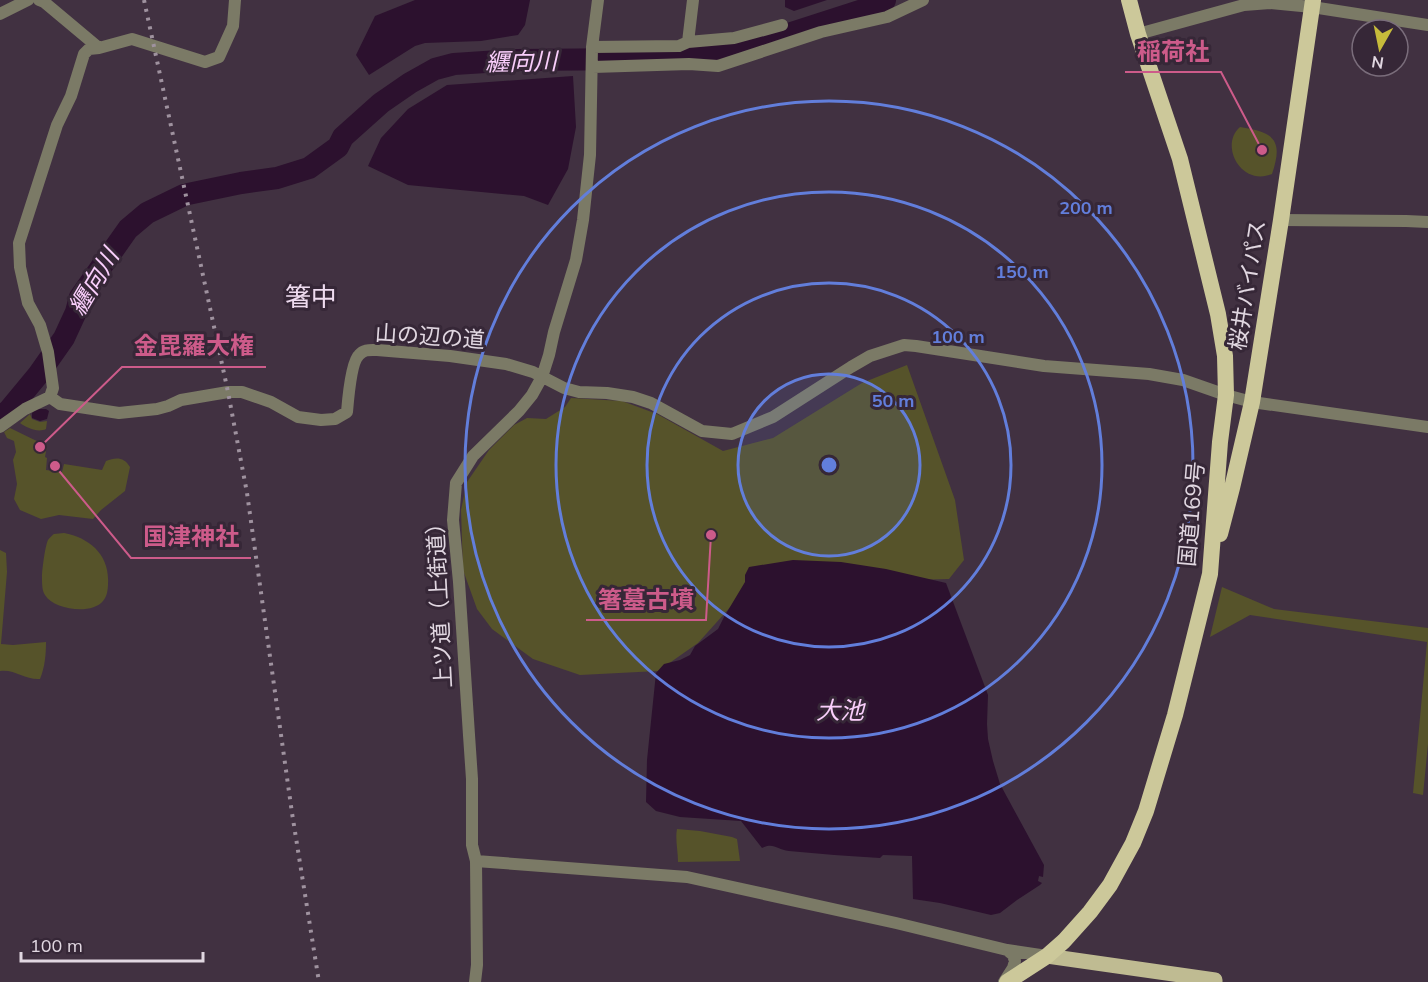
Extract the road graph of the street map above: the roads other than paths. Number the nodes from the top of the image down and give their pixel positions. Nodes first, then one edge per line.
1 (28, 0) edge
2 (39, 0) edge
3 (235, 0) edge
4 (598, 0) edge
5 (693, 0) edge
6 (923, 0) edge
7 (1129, 0) edge
8 (1243, 2) edge
9 (1313, 4) edge
10 (0, 14) edge
11 (782, 25) dead end
12 (1428, 25) edge
13 (1138, 34) junction
14 (688, 42) junction
15 (99, 48) junction
16 (593, 49) junction
17 (593, 66) junction
18 (1281, 220) junction
19 (1428, 222) edge
20 (542, 377) junction
21 (1226, 395) junction
22 (50, 397) junction
23 (1252, 402) junction
24 (0, 427) edge
25 (1428, 427) edge
26 (1210, 574) junction
27 (476, 861) junction
28 (1007, 950) junction
29 (1047, 956) junction
30 (475, 982) edge
31 (1005, 982) edge
32 (1215, 982) edge

1 - 10 street
2 - 15 street
3 - 15 street
4 - 16 street, 上ツ道（上街道）
5 - 14 street
6 - 17 street
7 - 13 highway, 国道169号
8 - 9 street
8 - 13 street
9 - 12 street
9 - 18 highway, 桜井バイパス
11 - 14 street
13 - 21 highway, 国道169号
14 - 16 street
15 - 22 street
16 - 17 street, 上ツ道（上街道）
17 - 20 street, 上ツ道（上街道）
18 - 19 street
18 - 23 highway, 桜井バイパス
20 - 21 street, 山の辺の道
20 - 22 street, 山の辺の道
20 - 27 street, 上ツ道（上街道）
21 - 23 street, 山の辺の道
21 - 26 highway, 国道169号
22 - 24 street
23 - 25 street, 山の辺の道
23 - 26 highway, 桜井バイパス
26 - 29 highway, 国道169号
27 - 28 street
27 - 30 street, 上ツ道（上街道）
28 - 29 street
28 - 31 street
29 - 31 highway, 国道169号
29 - 32 main road

